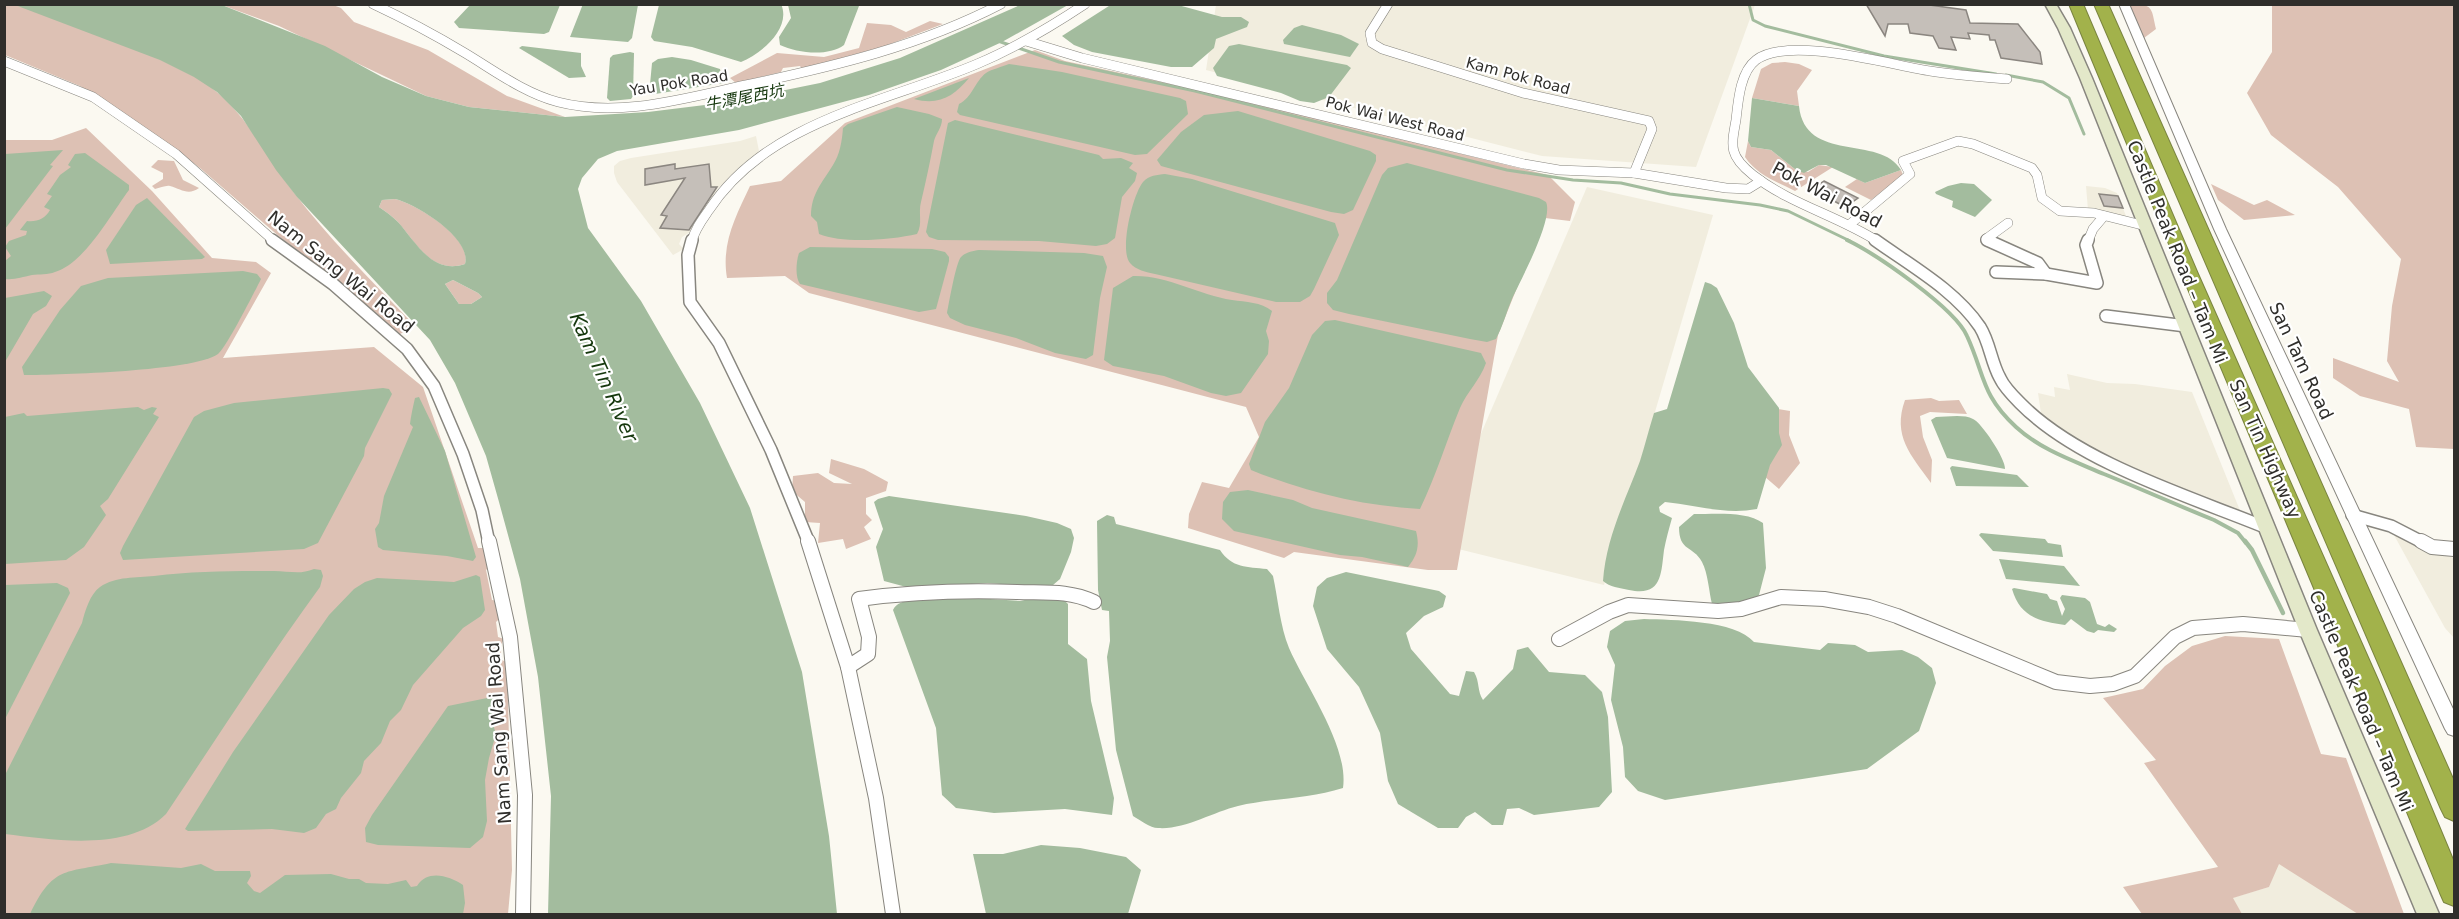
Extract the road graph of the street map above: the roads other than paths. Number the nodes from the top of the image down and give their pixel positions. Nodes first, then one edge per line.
1 (373, 4) edge
2 (1002, 4) edge
3 (1085, 4) edge
4 (1388, 4) edge
5 (2050, 4) edge
6 (2068, 4) edge
7 (2101, 4) edge
8 (2124, 4) edge
9 (2079, 14) edge
10 (1026, 41) junction
11 (4, 61) edge
12 (2007, 79) dead end
13 (1634, 173) junction
14 (1761, 181) junction
15 (2104, 216) junction
16 (2008, 223) dead end
17 (1850, 225) junction
18 (2146, 226) junction
19 (1996, 273) dead end
20 (2046, 274) junction
21 (2106, 316) dead end
22 (2186, 326) junction
23 (2352, 515) junction
24 (2267, 528) junction
25 (2454, 549) edge
26 (1094, 602) dead end
27 (2308, 630) junction
28 (1558, 639) dead end
29 (848, 667) junction
30 (2454, 729) edge
31 (2454, 809) edge
32 (2454, 893) edge
33 (523, 915) edge
34 (893, 915) edge
35 (2428, 915) edge

1 - 2 street, Yau Pok Road
3 - 10 street
4 - 13 street, Kam Pok Road
5 - 18 main road, Castle Peak Road – Tam Mi
6 - 9 highway, San Tin Highway
7 - 31 highway, San Tin Highway
8 - 23 street, San Tam Road
9 - 32 highway, San Tin Highway
10 - 13 street, Pok Wai West Road
10 - 29 street
11 - 33 street, Nam Sang Wai Road
12 - 14 street, Pok Wai Road
13 - 14 street, Pok Wai West Road
14 - 17 street, Pok Wai Road
15 - 17 street
15 - 18 street
15 - 20 street
16 - 20 street
17 - 24 street, Pok Wai Road
18 - 22 main road, Castle Peak Road – Tam Mi
19 - 20 street
21 - 22 street
22 - 24 main road, Castle Peak Road – Tam Mi
23 - 25 street
23 - 30 street, San Tam Road
24 - 27 main road, Castle Peak Road – Tam Mi
26 - 29 street
27 - 28 street
27 - 35 main road, Castle Peak Road – Tam Mi
29 - 34 street

